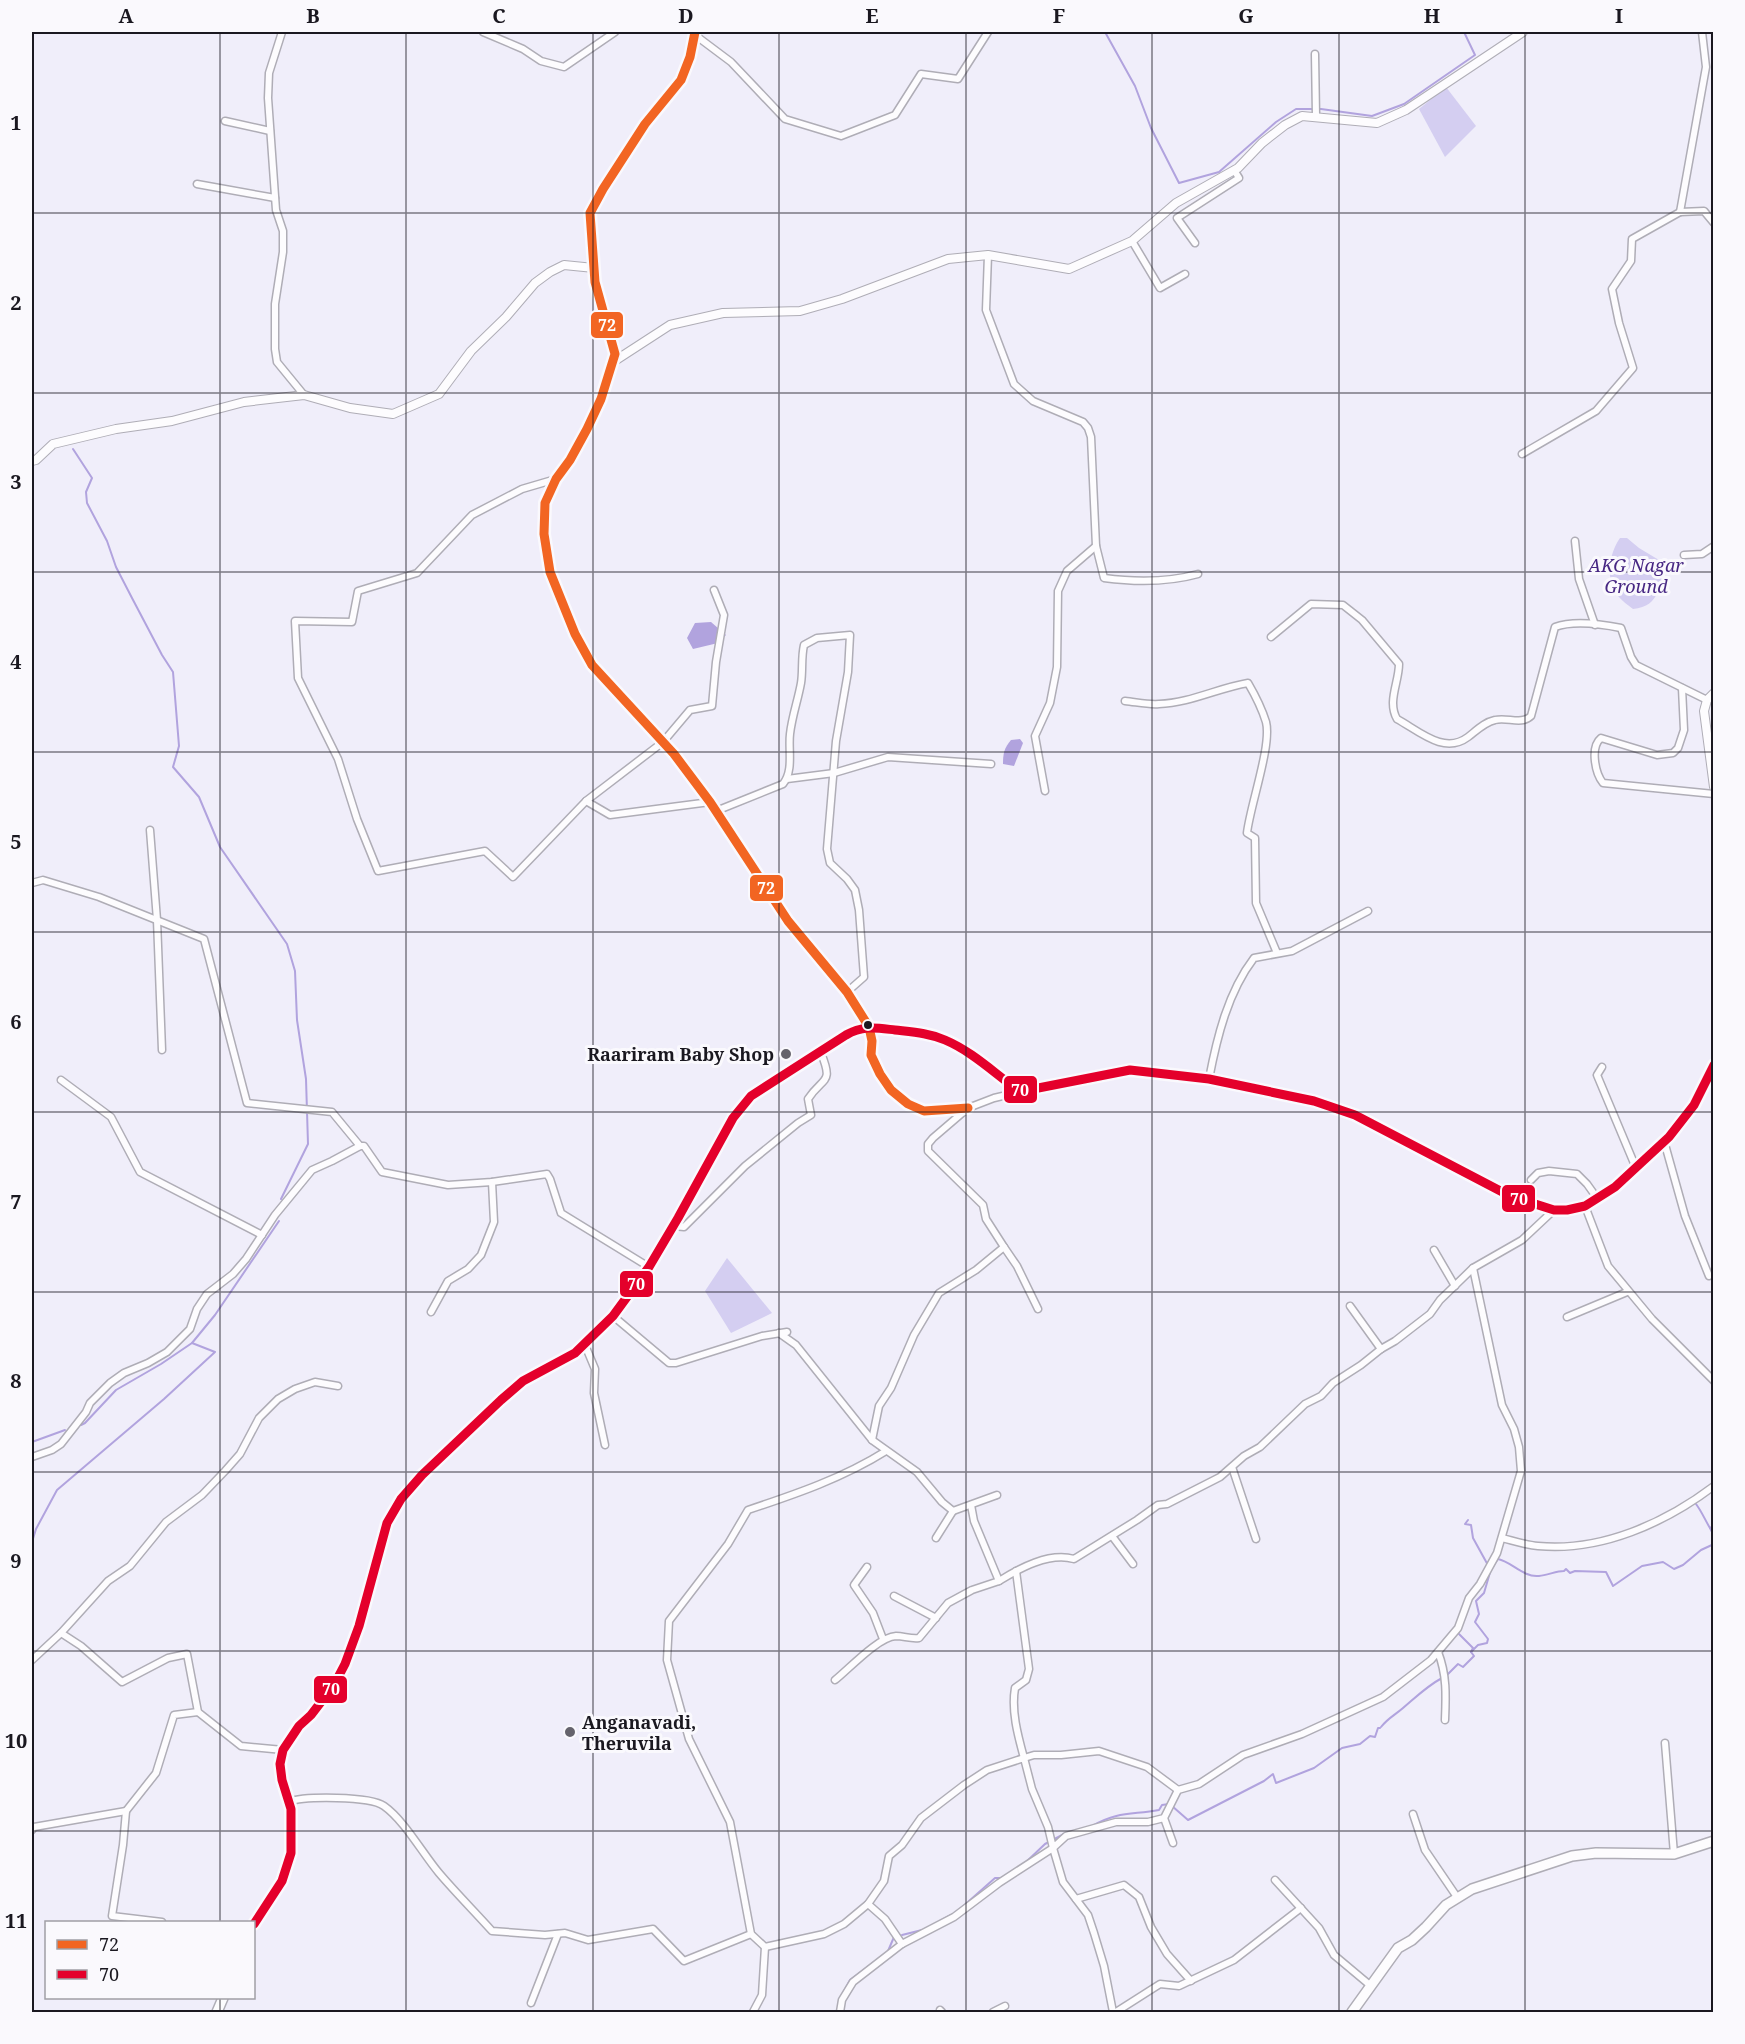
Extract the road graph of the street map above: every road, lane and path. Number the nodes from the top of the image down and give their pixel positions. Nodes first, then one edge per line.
1 (282, 32) edge
2 (483, 32) edge
3 (615, 32) edge
4 (988, 32) edge
5 (1523, 32) edge
6 (1701, 32) edge
7 (695, 33) edge
8 (1315, 54) dead end
9 (1316, 117) junction
10 (225, 121) dead end
11 (270, 131) junction
12 (1234, 170) junction
13 (197, 184) dead end
14 (275, 198) junction
15 (1680, 212) junction
16 (1713, 223) edge
17 (1132, 241) junction
18 (1195, 243) dead end
19 (988, 255) junction
20 (594, 268) junction
21 (1185, 274) dead end
22 (613, 362) junction
23 (304, 395) junction
24 (1522, 454) dead end
25 (32, 461) edge
26 (556, 479) junction
27 (1575, 541) dead end
28 (1096, 546) junction
29 (1713, 546) edge
30 (1684, 555) dead end
31 (1198, 574) dead end
32 (714, 590) dead end
33 (1595, 625) junction
34 (1271, 637) dead end
35 (1682, 688) junction
36 (1713, 693) edge
37 (1707, 700) junction
38 (1125, 701) dead end
39 (663, 742) junction
40 (991, 764) dead end
41 (834, 773) junction
42 (787, 779) junction
43 (1713, 787) edge
44 (1045, 791) dead end
45 (1713, 794) edge
46 (586, 801) junction
47 (710, 801) junction
48 (716, 811) junction
49 (150, 830) dead end
50 (32, 883) edge
51 (1368, 911) dead end
52 (157, 920) junction
53 (1277, 953) junction
54 (847, 992) junction
55 (869, 1027) junction
56 (162, 1050) dead end
57 (821, 1053) junction
58 (1713, 1065) edge
59 (1602, 1067) dead end
60 (1209, 1079) junction
61 (61, 1080) dead end
62 (1024, 1091) junction
63 (968, 1108) junction
64 (1664, 1141) junction
65 (360, 1146) junction
66 (1636, 1168) junction
67 (1531, 1180) dead end
68 (492, 1182) junction
69 (1597, 1198) junction
70 (1585, 1206) junction
71 (1554, 1210) junction
72 (674, 1226) junction
73 (262, 1235) junction
74 (1005, 1247) junction
75 (1434, 1250) dead end
76 (649, 1267) junction
77 (1473, 1268) junction
78 (1709, 1276) dead end
79 (1455, 1286) junction
80 (1627, 1292) junction
81 (1350, 1306) dead end
82 (1038, 1309) dead end
83 (431, 1312) dead end
84 (613, 1316) junction
85 (1567, 1317) dead end
86 (787, 1332) dead end
87 (779, 1333) junction
88 (585, 1345) junction
89 (1381, 1349) junction
90 (1713, 1382) edge
91 (338, 1386) dead end
92 (872, 1440) junction
93 (604, 1445) dead end
94 (885, 1451) junction
95 (32, 1457) edge
96 (1232, 1467) junction
97 (1713, 1486) edge
98 (997, 1495) dead end
99 (971, 1505) junction
100 (953, 1511) junction
101 (1112, 1536) junction
102 (936, 1538) dead end
103 (1502, 1538) junction
104 (1256, 1539) dead end
105 (1133, 1564) dead end
106 (867, 1567) dead end
107 (1016, 1571) junction
108 (999, 1581) junction
109 (894, 1596) dead end
110 (936, 1618) junction
111 (62, 1633) junction
112 (883, 1639) junction
113 (1438, 1652) junction
114 (32, 1657) edge
115 (835, 1680) dead end
116 (198, 1712) junction
117 (1445, 1720) dead end
118 (1665, 1743) dead end
119 (283, 1750) junction
120 (1024, 1758) junction
121 (1179, 1790) junction
122 (288, 1802) junction
123 (126, 1811) junction
124 (1413, 1814) dead end
125 (1164, 1818) junction
126 (32, 1827) edge
127 (1713, 1841) edge
128 (1173, 1843) dead end
129 (1053, 1848) junction
130 (1674, 1854) junction
131 (1275, 1880) dead end
132 (1457, 1897) junction
133 (1076, 1899) junction
134 (868, 1904) junction
135 (1301, 1908) junction
136 (148, 1921) edge
137 (255, 1922) edge
138 (558, 1934) junction
139 (751, 1934) junction
140 (902, 1944) junction
141 (765, 1947) junction
142 (1191, 1982) junction
143 (1371, 1986) junction
144 (223, 1999) edge
145 (531, 2003) dead end
146 (1005, 2006) dead end
147 (217, 2013) edge
148 (753, 2013) edge
149 (840, 2013) edge
150 (993, 2013) edge
151 (1115, 2013) edge
152 (1352, 2013) edge

1 - 11 street
2 - 3 street
4 - 7 street
5 - 9 street
6 - 15 street
7 - 20 main road
8 - 9 street
9 - 12 street
10 - 11 street
11 - 14 street
12 - 17 street
12 - 18 street
13 - 14 street
14 - 23 street
15 - 16 street
15 - 24 street
17 - 19 street
17 - 21 street
19 - 22 street
19 - 28 street
20 - 22 main road
20 - 23 street
22 - 26 main road
23 - 25 street
26 - 39 main road
26 - 46 street
27 - 33 street
28 - 31 street
28 - 44 street
29 - 30 street
32 - 39 street
33 - 34 street
33 - 35 street
35 - 37 street
35 - 45 street
36 - 37 street
37 - 43 street
38 - 53 street
39 - 46 street
39 - 47 main road
40 - 41 street
41 - 42 street
41 - 42 street
41 - 54 street
42 - 48 street
46 - 47 street
47 - 48 main road
48 - 54 main road
49 - 52 street
50 - 52 street
51 - 53 street
52 - 56 street
52 - 65 street
53 - 60 street
54 - 55 main road
55 - 57 main road
55 - 62 main road
55 - 63 street
57 - 72 main road
57 - 72 street
58 - 64 main road
59 - 66 street
60 - 62 main road
60 - 71 main road
61 - 73 street
62 - 63 street
63 - 74 street
64 - 66 main road
64 - 78 street
65 - 68 street
65 - 73 street
66 - 69 main road
67 - 69 street
68 - 76 street
68 - 83 street
69 - 70 main road
70 - 71 main road
70 - 80 street
71 - 77 street
72 - 76 main road
73 - 95 street
74 - 82 street
74 - 92 street
75 - 79 street
76 - 84 main road
77 - 79 street
77 - 103 street
79 - 89 street
80 - 85 street
80 - 90 street
81 - 89 street
84 - 87 street
84 - 88 main road
86 - 87 street
87 - 92 street
88 - 93 street
88 - 119 main road
89 - 96 street
91 - 111 street
92 - 94 street
94 - 100 street
94 - 139 street
96 - 101 street
96 - 104 street
97 - 103 street
98 - 99 street
99 - 100 street
99 - 108 street
100 - 102 street
101 - 105 street
101 - 107 street
103 - 113 street
106 - 112 street
107 - 108 street
107 - 120 street
108 - 110 street
109 - 110 street
110 - 112 street
111 - 114 street
111 - 116 street
112 - 115 street
113 - 117 street
113 - 121 street
116 - 119 street
116 - 123 street
118 - 130 street
119 - 122 main road
120 - 121 street
120 - 129 street
120 - 134 street
121 - 125 street
122 - 137 main road
122 - 138 street
123 - 126 street
123 - 136 street
124 - 132 street
125 - 128 street
125 - 129 street
127 - 130 main road
129 - 133 street
129 - 140 street
130 - 132 main road
131 - 135 street
132 - 143 main road
133 - 142 street
133 - 151 street
134 - 140 street
134 - 141 street
135 - 142 street
135 - 143 street
138 - 139 street
138 - 145 street
139 - 141 street
140 - 149 street
141 - 148 street
142 - 151 street
143 - 152 main road
144 - 147 main road
146 - 150 street

